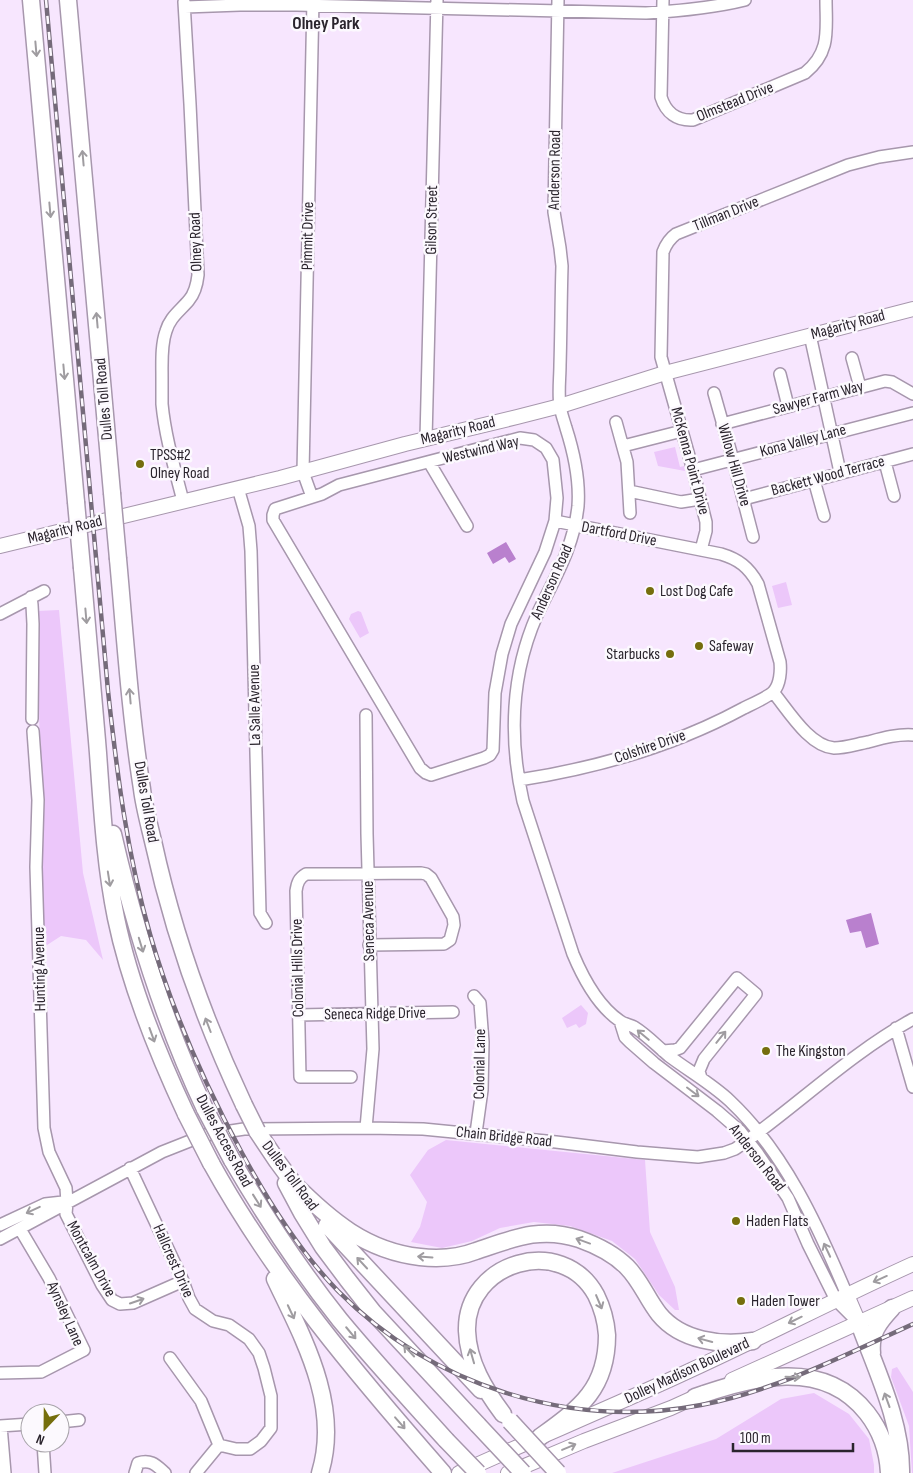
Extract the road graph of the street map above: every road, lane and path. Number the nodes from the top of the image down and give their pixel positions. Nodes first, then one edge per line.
1 (31, 0) edge
2 (68, 0) edge
3 (663, 0) edge
4 (745, 0) edge
5 (826, 0) edge
6 (313, 3) edge
7 (184, 4) edge
8 (437, 4) edge
9 (558, 6) edge
10 (663, 12) junction
11 (913, 152) edge
12 (913, 309) edge
13 (810, 335) junction
14 (852, 358) dead end
15 (665, 373) junction
16 (780, 374) dead end
17 (860, 386) junction
18 (714, 393) dead end
19 (913, 394) edge
20 (824, 397) junction
21 (560, 406) junction
22 (788, 406) junction
23 (913, 412) edge
24 (616, 422) dead end
25 (722, 424) junction
26 (682, 431) junction
27 (832, 434) junction
28 (426, 439) junction
29 (623, 446) junction
30 (913, 454) edge
31 (733, 460) junction
32 (430, 462) junction
33 (885, 462) junction
34 (693, 470) junction
35 (303, 472) junction
36 (840, 472) junction
37 (814, 480) junction
38 (238, 488) junction
39 (629, 492) junction
40 (894, 496) dead end
41 (312, 497) junction
42 (700, 499) junction
43 (744, 499) junction
44 (183, 501) junction
45 (630, 512) dead end
46 (824, 516) dead end
47 (555, 521) junction
48 (575, 525) junction
49 (467, 526) dead end
50 (753, 537) dead end
51 (0, 546) edge
52 (701, 550) junction
53 (44, 590) dead end
54 (31, 597) junction
55 (0, 614) edge
56 (773, 692) junction
57 (495, 693) junction
58 (516, 696) junction
59 (366, 715) dead end
60 (32, 719) dead end
61 (33, 732) dead end
62 (913, 735) edge
63 (98, 743) junction
64 (519, 780) junction
65 (368, 874) junction
66 (266, 922) dead end
67 (369, 945) junction
68 (474, 996) dead end
69 (452, 1012) dead end
70 (372, 1014) junction
71 (298, 1015) junction
72 (913, 1019) edge
73 (620, 1022) junction
74 (896, 1028) junction
75 (663, 1051) junction
76 (351, 1077) dead end
77 (701, 1078) junction
78 (913, 1087) edge
79 (366, 1128) junction
80 (257, 1132) joint
81 (758, 1133) junction
82 (476, 1134) junction
83 (748, 1140) junction
84 (273, 1157) junction
85 (130, 1168) junction
86 (293, 1183) junction
87 (67, 1202) junction
88 (246, 1221) junction
89 (0, 1225) edge
90 (20, 1229) junction
91 (0, 1238) edge
92 (913, 1264) edge
93 (183, 1281) junction
94 (842, 1297) junction
95 (913, 1298) edge
96 (892, 1308) junction
97 (859, 1323) junction
98 (753, 1341) junction
99 (170, 1358) dead end
100 (873, 1363) junction
101 (0, 1373) edge
102 (695, 1397) junction
103 (506, 1417) junction
104 (79, 1420) dead end
105 (70, 1421) edge
106 (20, 1425) edge
107 (0, 1426) edge
108 (540, 1437) junction
109 (219, 1445) junction
110 (43, 1453) edge
111 (6, 1473) edge
112 (45, 1473) edge
113 (135, 1473) edge
114 (165, 1473) edge
115 (196, 1473) edge
116 (320, 1473) edge
117 (443, 1473) edge
118 (459, 1473) edge
119 (478, 1473) edge
120 (508, 1473) edge
121 (522, 1473) edge
122 (558, 1473) edge
123 (889, 1473) edge
124 (901, 1473) edge

1 -> 63 highway, bridge
80 -> 2 highway, Dulles Toll Road, bridge
3 - 10 street, Olmstead Drive
4 - 10 street
5 - 10 street, Olmstead Drive
6 - 7 street
6 - 8 street
6 - 35 street, Pimmit Drive
7 - 44 street, Olney Road
8 - 9 street
8 - 28 street, Gilson Street
9 - 10 street
9 - 21 street, Anderson Road
11 - 15 street, Tillman Drive
12 - 13 main road, Magarity Road
13 - 15 main road, Magarity Road
13 - 20 street
14 - 17 street
15 - 21 main road, Magarity Road
15 - 26 street, McKenna Point Drive
16 - 22 street
17 - 19 street, Sawyer Farm Way
17 - 20 street, Sawyer Farm Way
18 - 25 street, Willow Hill Drive
20 - 22 street, Sawyer Farm Way
20 - 27 street
21 - 28 main road, Magarity Road
21 - 48 street, Anderson Road
22 - 25 street, Sawyer Farm Way
23 - 27 street, Kona Valley Lane
24 - 29 street
25 - 31 street, Willow Hill Drive
26 - 29 street
26 - 34 street, McKenna Point Drive
27 - 31 street, Kona Valley Lane
27 - 36 street
28 - 35 main road, Magarity Road
29 - 39 street
30 - 33 street, Backett Wood Terrace
31 - 34 street, Kona Valley Lane
31 - 43 street, Willow Hill Drive
32 - 41 street, Westwind Way
32 - 47 street, Westwind Way
32 - 49 street
33 - 36 street, Backett Wood Terrace
33 - 40 street
34 - 42 street, McKenna Point Drive
35 - 38 main road, Magarity Road
35 - 41 street
36 - 37 street, Backett Wood Terrace
37 - 43 street, Backett Wood Terrace
37 - 46 street
38 - 44 main road, Magarity Road
38 - 66 street, La Salle Avenue
39 - 42 street
39 - 45 street
41 - 57 street, Westwind Way
42 - 52 street, McKenna Point Drive
43 - 50 street, Willow Hill Drive
44 - 51 main road, Magarity Road
47 - 48 street, Dartford Drive
47 - 57 street, Westwind Way
48 - 52 street, Dartford Drive
48 - 58 street, Anderson Road
52 - 56 street
53 - 54 street
54 - 55 street
54 - 60 street
56 - 62 street
56 - 64 street, Colshire Drive
57 - 58 street
58 - 64 street, Anderson Road
59 - 65 street, Seneca Avenue
61 - 87 street, Hunting Avenue
63 -> 88 highway, bridge
63 -> 119 highway, Dulles Access Road, bridge
64 - 73 street, Anderson Road
65 - 67 street, Seneca Avenue
65 - 67 street, Colonial Hills Drive
65 - 71 street, Colonial Hills Drive
67 - 70 street, Seneca Avenue
68 - 82 street, Colonial Lane
69 - 70 street, Seneca Ridge Drive
70 - 71 street, Seneca Ridge Drive
70 - 79 street, Seneca Avenue
71 - 76 street, Colonial Hills Drive
72 - 74 street, Chain Bridge Road
75 -> 73 street, Anderson Road
73 -> 83 street, Anderson Road
74 - 78 street
74 - 81 street, Chain Bridge Road
75 - 77 street, Anderson Road
77 -> 75 street
77 - 81 street, Anderson Road
79 - 82 street, Chain Bridge Road
79 - 85 street, Chain Bridge Road
80 - 84 highway, Dulles Access Road
81 - 83 street, Chain Bridge Road
94 -> 81 street, Anderson Road
82 - 83 street, Chain Bridge Road
83 - 94 street, Anderson Road
84 - 86 highway, Dulles Toll Road
121 -> 84 highway, Dulles Access Road, bridge
85 - 87 street, Chain Bridge Road
85 - 93 street, Hallcrest Drive
98 -> 86 highway
103 -> 86 highway, Dulles Toll Road
87 -> 89 street, Chain Bridge Road
87 - 90 street, Chain Bridge Road
87 -> 93 street, Montcalm Drive
88 -> 116 highway
88 -> 117 highway
90 - 91 street, Chain Bridge Road
90 - 101 street, Aynsley Lane
92 -> 94 main road, Dolley Madison Boulevard
93 - 109 street, Hallcrest Drive
94 - 97 main road
94 -> 98 main road, Dolley Madison Boulevard
95 - 96 main road, Dolley Madison Boulevard
96 - 97 main road, Dolley Madison Boulevard
96 - 100 highway
97 - 100 highway
97 - 102 main road, Dolley Madison Boulevard
98 - 108 main road, Dolley Madison Boulevard
99 - 109 street
124 -> 100 highway
120 -> 102 main road, Dolley Madison Boulevard
102 -> 123 highway
103 -> 108 highway
103 - 122 highway, Dulles Toll Road, bridge
104 - 105 street
106 - 107 street
107 - 111 street
108 - 118 main road, Dolley Madison Boulevard
109 - 115 street
110 - 112 street
113 - 114 street

